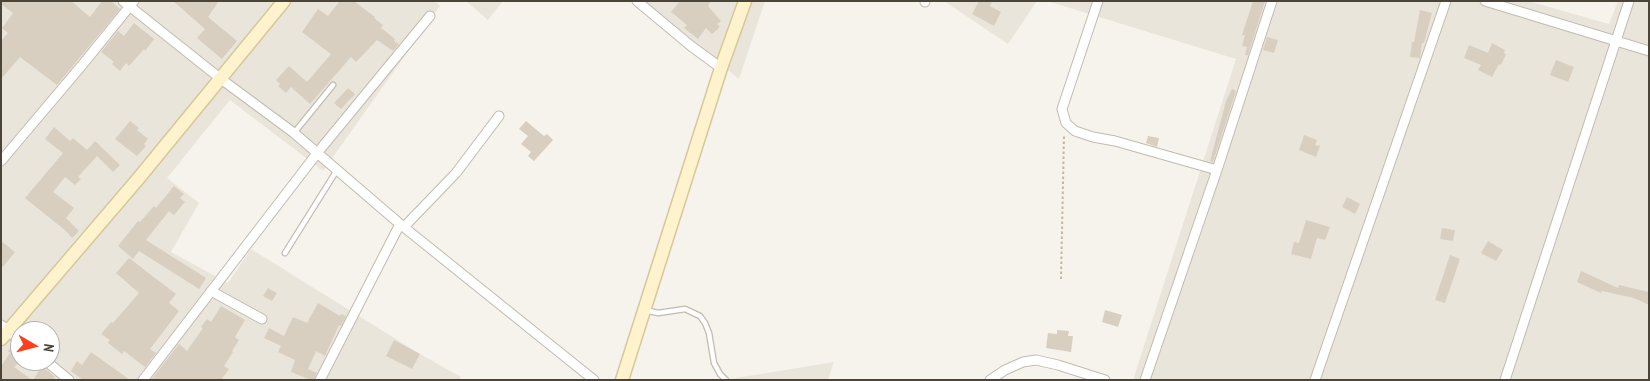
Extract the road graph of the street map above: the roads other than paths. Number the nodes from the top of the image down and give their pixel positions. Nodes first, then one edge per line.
1 (284, 1) edge
2 (637, 1) edge
3 (744, 1) edge
4 (1098, 1) edge
5 (1272, 1) edge
6 (1446, 1) edge
7 (1485, 1) edge
8 (1629, 1) edge
9 (129, 3) edge
10 (430, 16) dead end
11 (1616, 40) junction
12 (1649, 51) edge
13 (721, 68) junction
14 (221, 79) junction
15 (333, 85) dead end
16 (499, 116) dead end
17 (294, 133) junction
18 (318, 152) junction
19 (1, 161) edge
20 (337, 170) junction
21 (1217, 170) junction
22 (402, 225) junction
23 (285, 253) dead end
24 (211, 291) junction
25 (644, 310) junction
26 (262, 319) dead end
27 (4, 332) edge
28 (58, 371) edge
29 (68, 380) edge
30 (143, 380) edge
31 (320, 380) edge
32 (594, 380) edge
33 (622, 380) edge
34 (726, 380) edge
35 (990, 380) edge
36 (1105, 380) edge
37 (1145, 380) edge
38 (1315, 380) edge
39 (1505, 380) edge

1 - 14 street
2 - 13 street
3 - 13 street
4 - 21 street
5 - 21 street
6 - 38 street
7 - 11 street
8 - 11 street
9 - 14 street
9 - 19 street
10 - 18 street
11 - 12 street
11 - 39 street
13 - 25 street
14 - 17 street
14 - 27 street
15 - 17 lane
16 - 22 street
17 - 18 street
18 - 20 street
18 - 24 street
20 - 22 street
20 - 23 lane
21 - 37 street
22 - 31 street
22 - 32 street
24 - 26 street
24 - 30 street
25 - 33 street
25 - 34 lane
28 - 29 street
35 - 36 street

